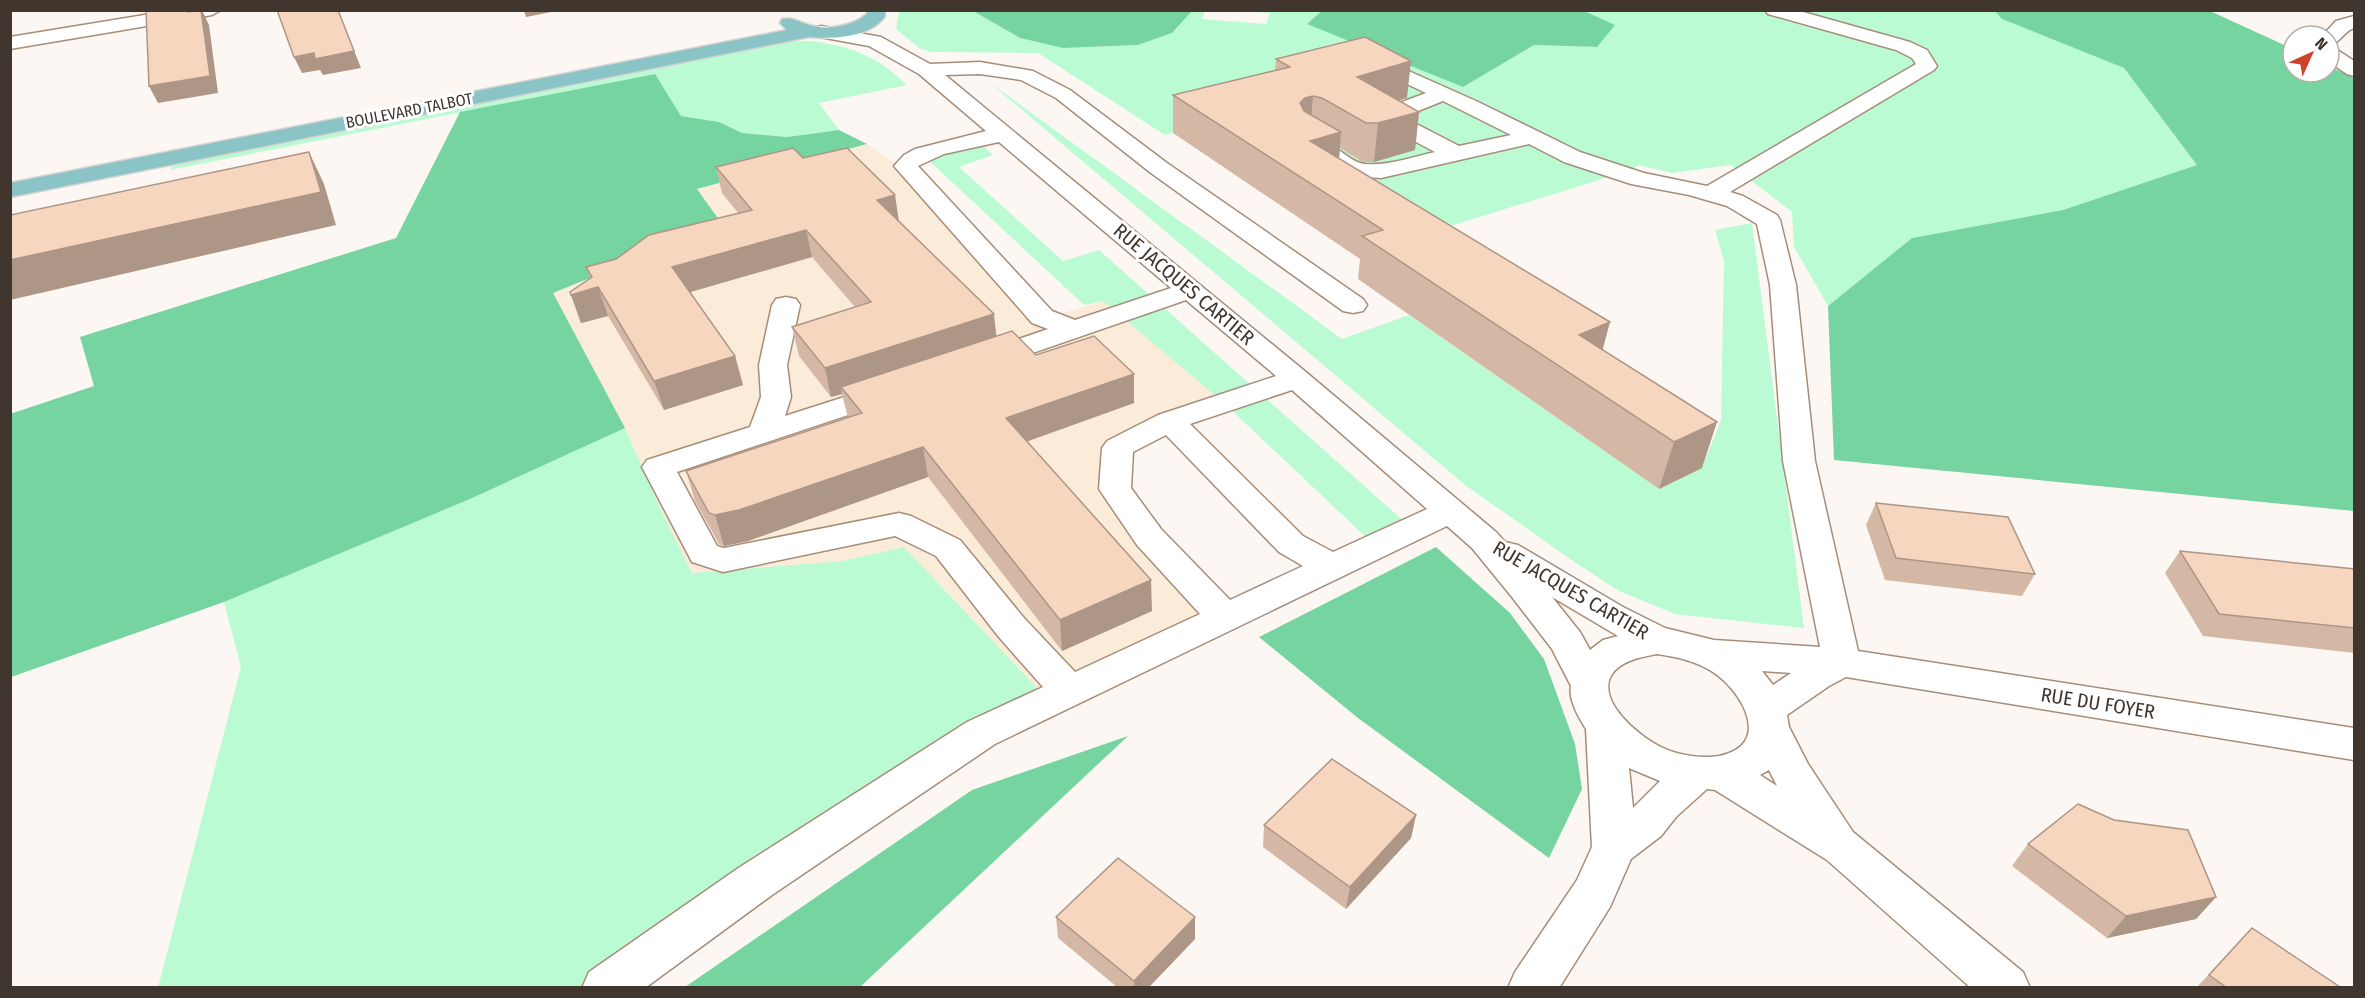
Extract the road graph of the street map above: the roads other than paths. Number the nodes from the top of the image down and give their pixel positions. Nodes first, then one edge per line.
1 (212, 10) edge
2 (1774, 10) edge
3 (795, 11) edge
4 (2355, 22) edge
5 (874, 24) edge
6 (2341, 26) edge
7 (720, 28) dead end
8 (815, 32) junction
9 (10, 43) edge
10 (2341, 61) edge
11 (926, 70) junction
12 (2355, 70) edge
13 (1395, 71) edge
14 (1445, 94) junction
15 (1003, 134) junction
16 (1529, 136) junction
17 (1311, 142) edge
18 (1454, 153) junction
19 (10, 190) edge
20 (1710, 194) junction
21 (1191, 290) junction
22 (1353, 305) dead end
23 (786, 306) dead end
24 (1074, 330) junction
25 (952, 370) edge
26 (1297, 379) junction
27 (918, 382) edge
28 (1169, 421) junction
29 (762, 433) junction
30 (1450, 511) junction
31 (1484, 540) junction
32 (1333, 568) junction
33 (1226, 618) junction
34 (1657, 640) junction
35 (1712, 654) junction
36 (1842, 662) junction
37 (1589, 684) junction
38 (1070, 691) junction
39 (1769, 719) junction
40 (1606, 729) junction
41 (2355, 744) edge
42 (1708, 773) junction
43 (1614, 847) junction
44 (1842, 847) junction
45 (606, 987) edge
46 (1532, 987) edge
47 (2006, 987) edge

1 - 9 street
2 - 20 street
3 - 7 main road
3 - 8 main road
4 - 6 street
5 - 8 street, RUE JACQUES CARTIER
5 - 11 street, RUE JACQUES CARTIER
8 - 19 main road, BOULEVARD TALBOT
10 - 12 street
11 - 15 street, RUE JACQUES CARTIER
11 - 22 street
13 - 14 street
14 - 16 street
14 - 18 street
15 - 21 street, RUE JACQUES CARTIER
15 - 24 street
16 - 18 street
16 - 20 street
17 - 18 street
20 - 36 street
21 - 24 street
21 - 26 street, RUE JACQUES CARTIER
23 - 29 street
24 - 25 street
26 - 28 street
26 - 30 street, RUE JACQUES CARTIER
27 - 29 street
28 - 32 street
28 - 33 street
29 - 38 street
30 - 31 street, RUE JACQUES CARTIER
30 - 32 street
31 - 34 street, RUE JACQUES CARTIER
31 - 37 street, RUE JACQUES CARTIER
32 - 33 street
33 - 38 street
34 - 35 street
34 - 37 street
35 - 36 street, RUE DU FOYER
35 - 39 street
36 - 39 street
36 - 41 street, RUE DU FOYER
37 - 40 street
38 - 45 street
39 - 42 street
39 - 44 street
40 - 42 street
40 - 43 street
42 - 43 street
42 - 44 street
43 - 46 street
44 - 47 street

